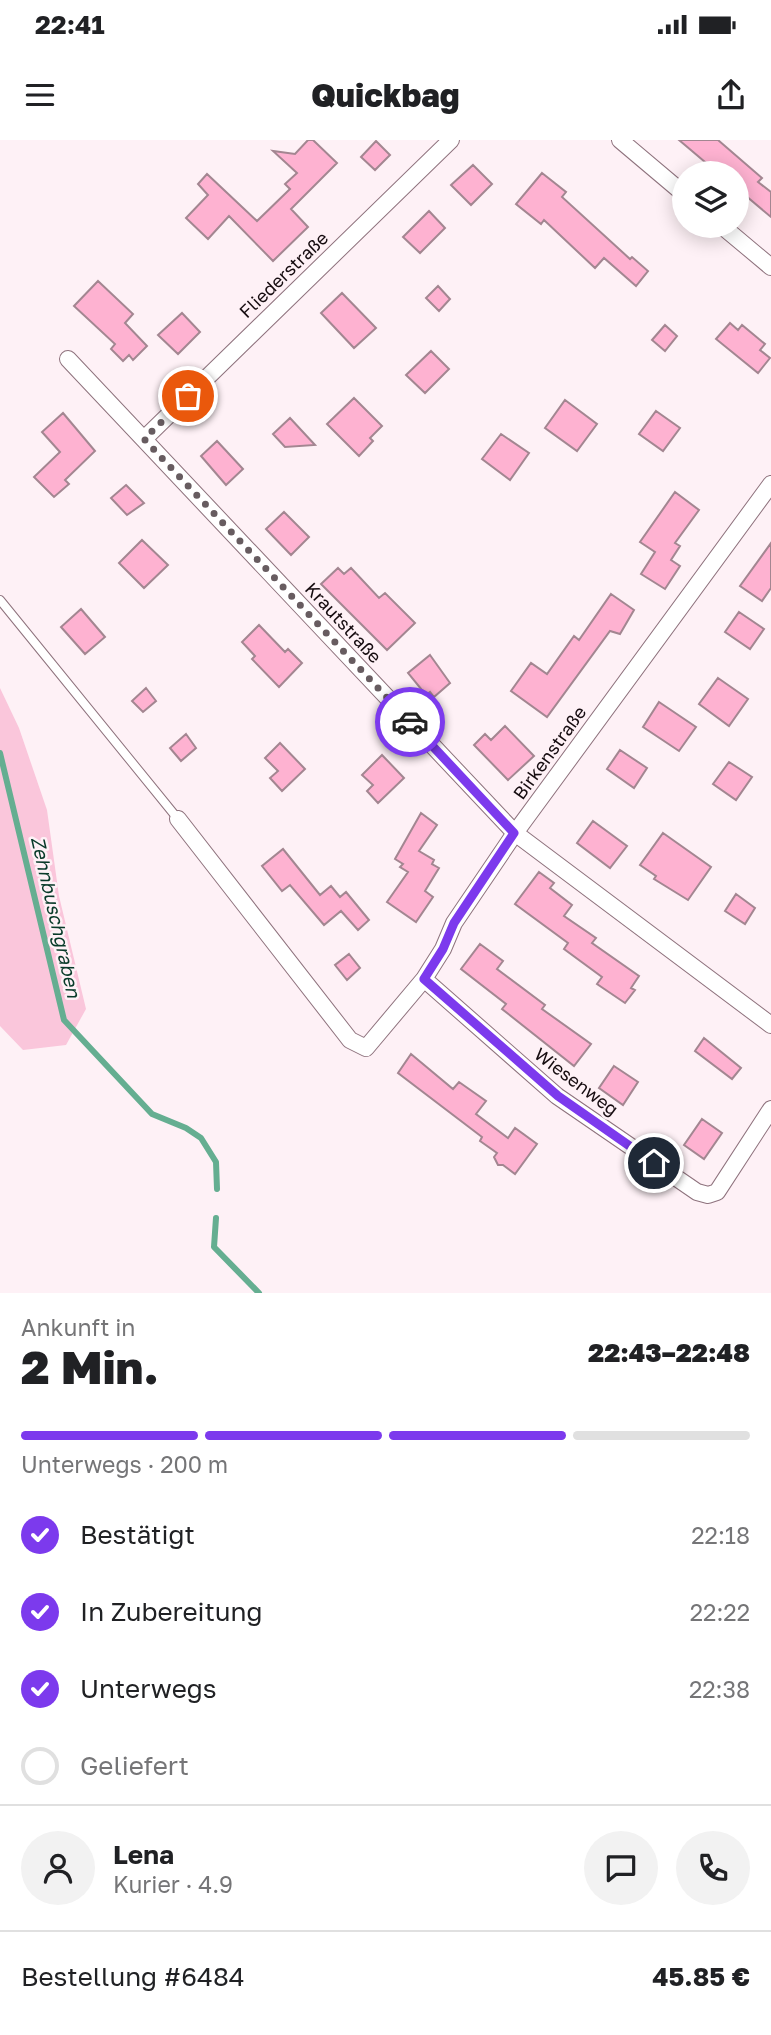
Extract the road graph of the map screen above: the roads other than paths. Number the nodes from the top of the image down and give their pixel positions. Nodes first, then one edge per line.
1 (452, 140) edge
2 (620, 140) edge
3 (672, 184) edge
4 (736, 238) edge
5 (771, 267) edge
6 (68, 359) dead end
7 (144, 439) junction
8 (771, 484) edge
9 (0, 600) edge
10 (178, 819) joint
11 (514, 833) junction
12 (424, 979) junction
13 (771, 1025) edge
14 (771, 1109) edge

1 - 7 street, Fliederstraße
2 - 3 street
4 - 5 street
6 - 7 street, Krautstraße
7 - 11 street, Krautstraße
8 - 11 street, Birkenstraße
9 - 10 lane
10 - 12 street, Birkenstraße
11 - 12 street, Birkenstraße
11 - 13 street, Krautstraße
12 - 14 street, Wiesenweg

